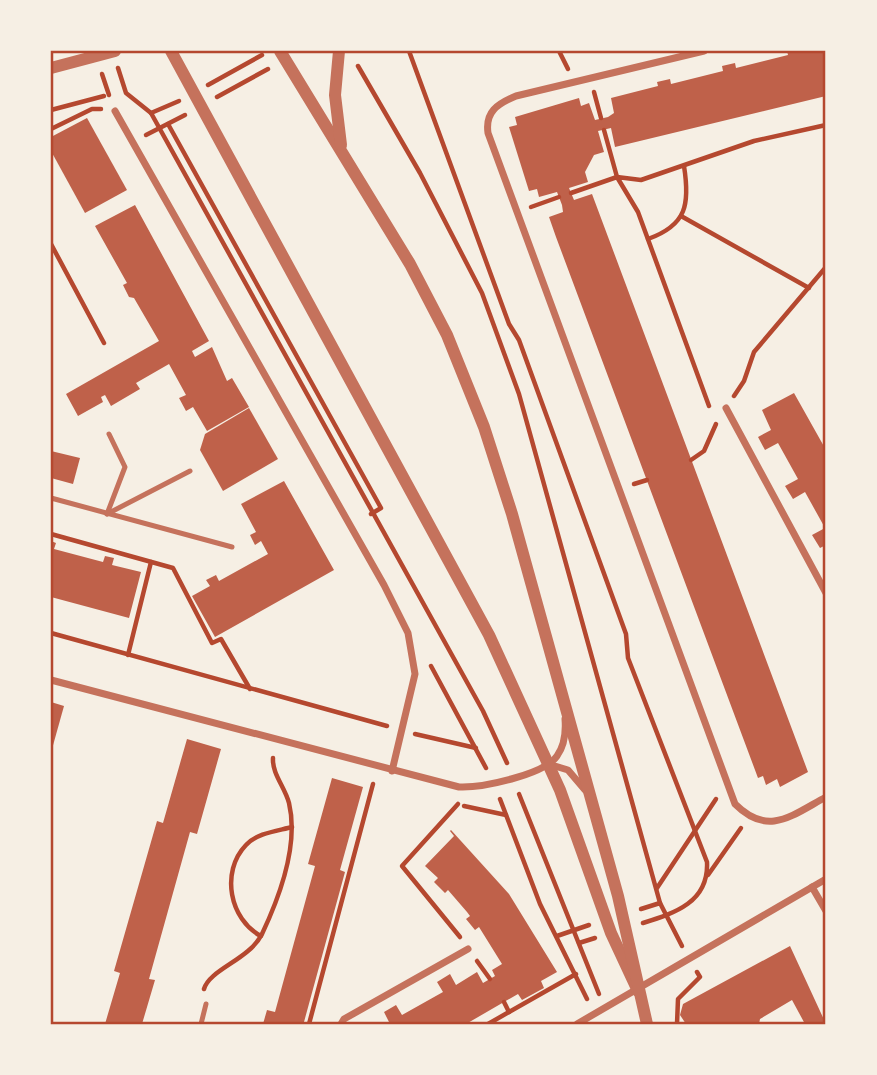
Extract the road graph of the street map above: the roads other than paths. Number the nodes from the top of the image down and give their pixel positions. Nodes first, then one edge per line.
1 (113, 51) edge
2 (171, 51) edge
3 (339, 51) edge
4 (704, 51) edge
5 (283, 55) edge
6 (51, 68) edge
7 (113, 111) road end
8 (343, 152) junction
9 (726, 408) road end
10 (109, 434) dead end
11 (190, 471) dead end
12 (51, 498) edge
13 (107, 514) junction
14 (232, 547) dead end
15 (826, 593) edge
16 (51, 680) edge
17 (561, 694) junction
18 (548, 764) junction
19 (393, 771) junction
20 (826, 797) edge
21 (593, 805) junction
22 (826, 879) edge
23 (812, 887) junction
24 (826, 911) edge
25 (468, 949) road end
26 (638, 990) junction
27 (206, 1004) road end
28 (201, 1024) edge
29 (341, 1024) edge
30 (577, 1024) edge
31 (647, 1024) edge

1 - 6 street
2 - 18 street
3 - 8 street
4 - 20 street
5 - 8 street
7 - 19 street
8 - 17 street
9 - 15 street
10 - 13 lane
11 - 13 lane
12 - 13 lane
13 - 14 lane
16 - 19 street
17 - 18 street
17 - 21 street
18 - 19 street
18 - 21 street
18 - 26 street
21 - 26 street
22 - 23 street
23 - 24 street
23 - 26 street
25 - 29 street
26 - 30 street
26 - 31 street
27 - 28 lane

